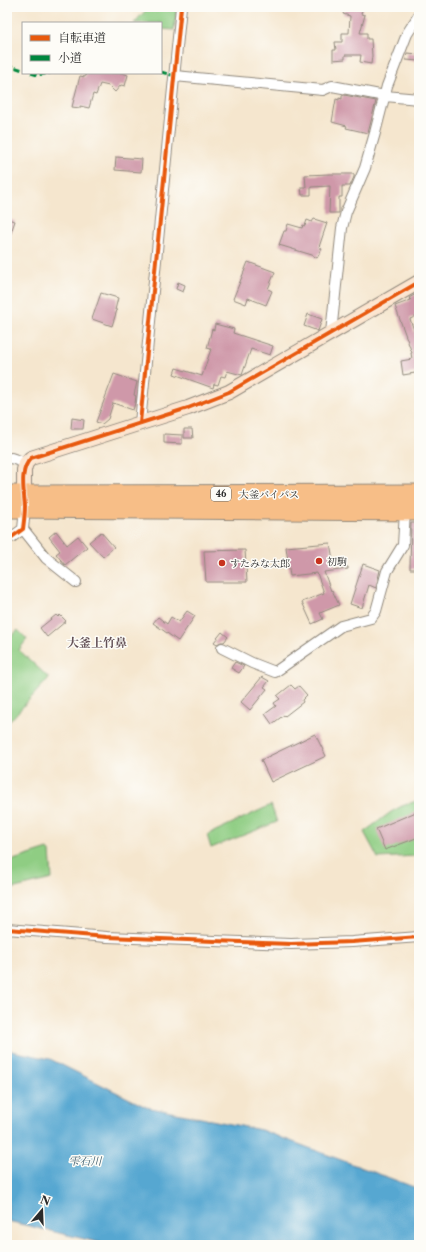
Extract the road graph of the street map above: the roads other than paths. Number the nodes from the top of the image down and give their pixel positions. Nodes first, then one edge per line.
1 (181, 7) edge
2 (419, 15) edge
3 (175, 76) junction
4 (385, 96) junction
5 (419, 99) edge
6 (419, 282) edge
7 (331, 333) junction
8 (140, 423) junction
9 (7, 459) edge
10 (26, 463) junction
11 (419, 494) edge
12 (16, 501) edge
13 (412, 511) edge
14 (23, 529) junction
15 (7, 537) edge
16 (76, 582) dead end
17 (222, 648) dead end
18 (7, 929) edge
19 (419, 937) edge

1 - 3 street
2 - 4 street
3 - 4 street
3 - 8 street
4 - 5 street
4 - 7 street
6 - 7 street
7 - 8 street
8 - 10 street
9 - 10 street
10 - 12 street
11 - 12 highway, 大釜バイパス / 46
12 - 13 highway, 大釜バイパス / 46
12 - 14 street
13 - 17 street
14 - 15 street
14 - 16 street
18 - 19 street

